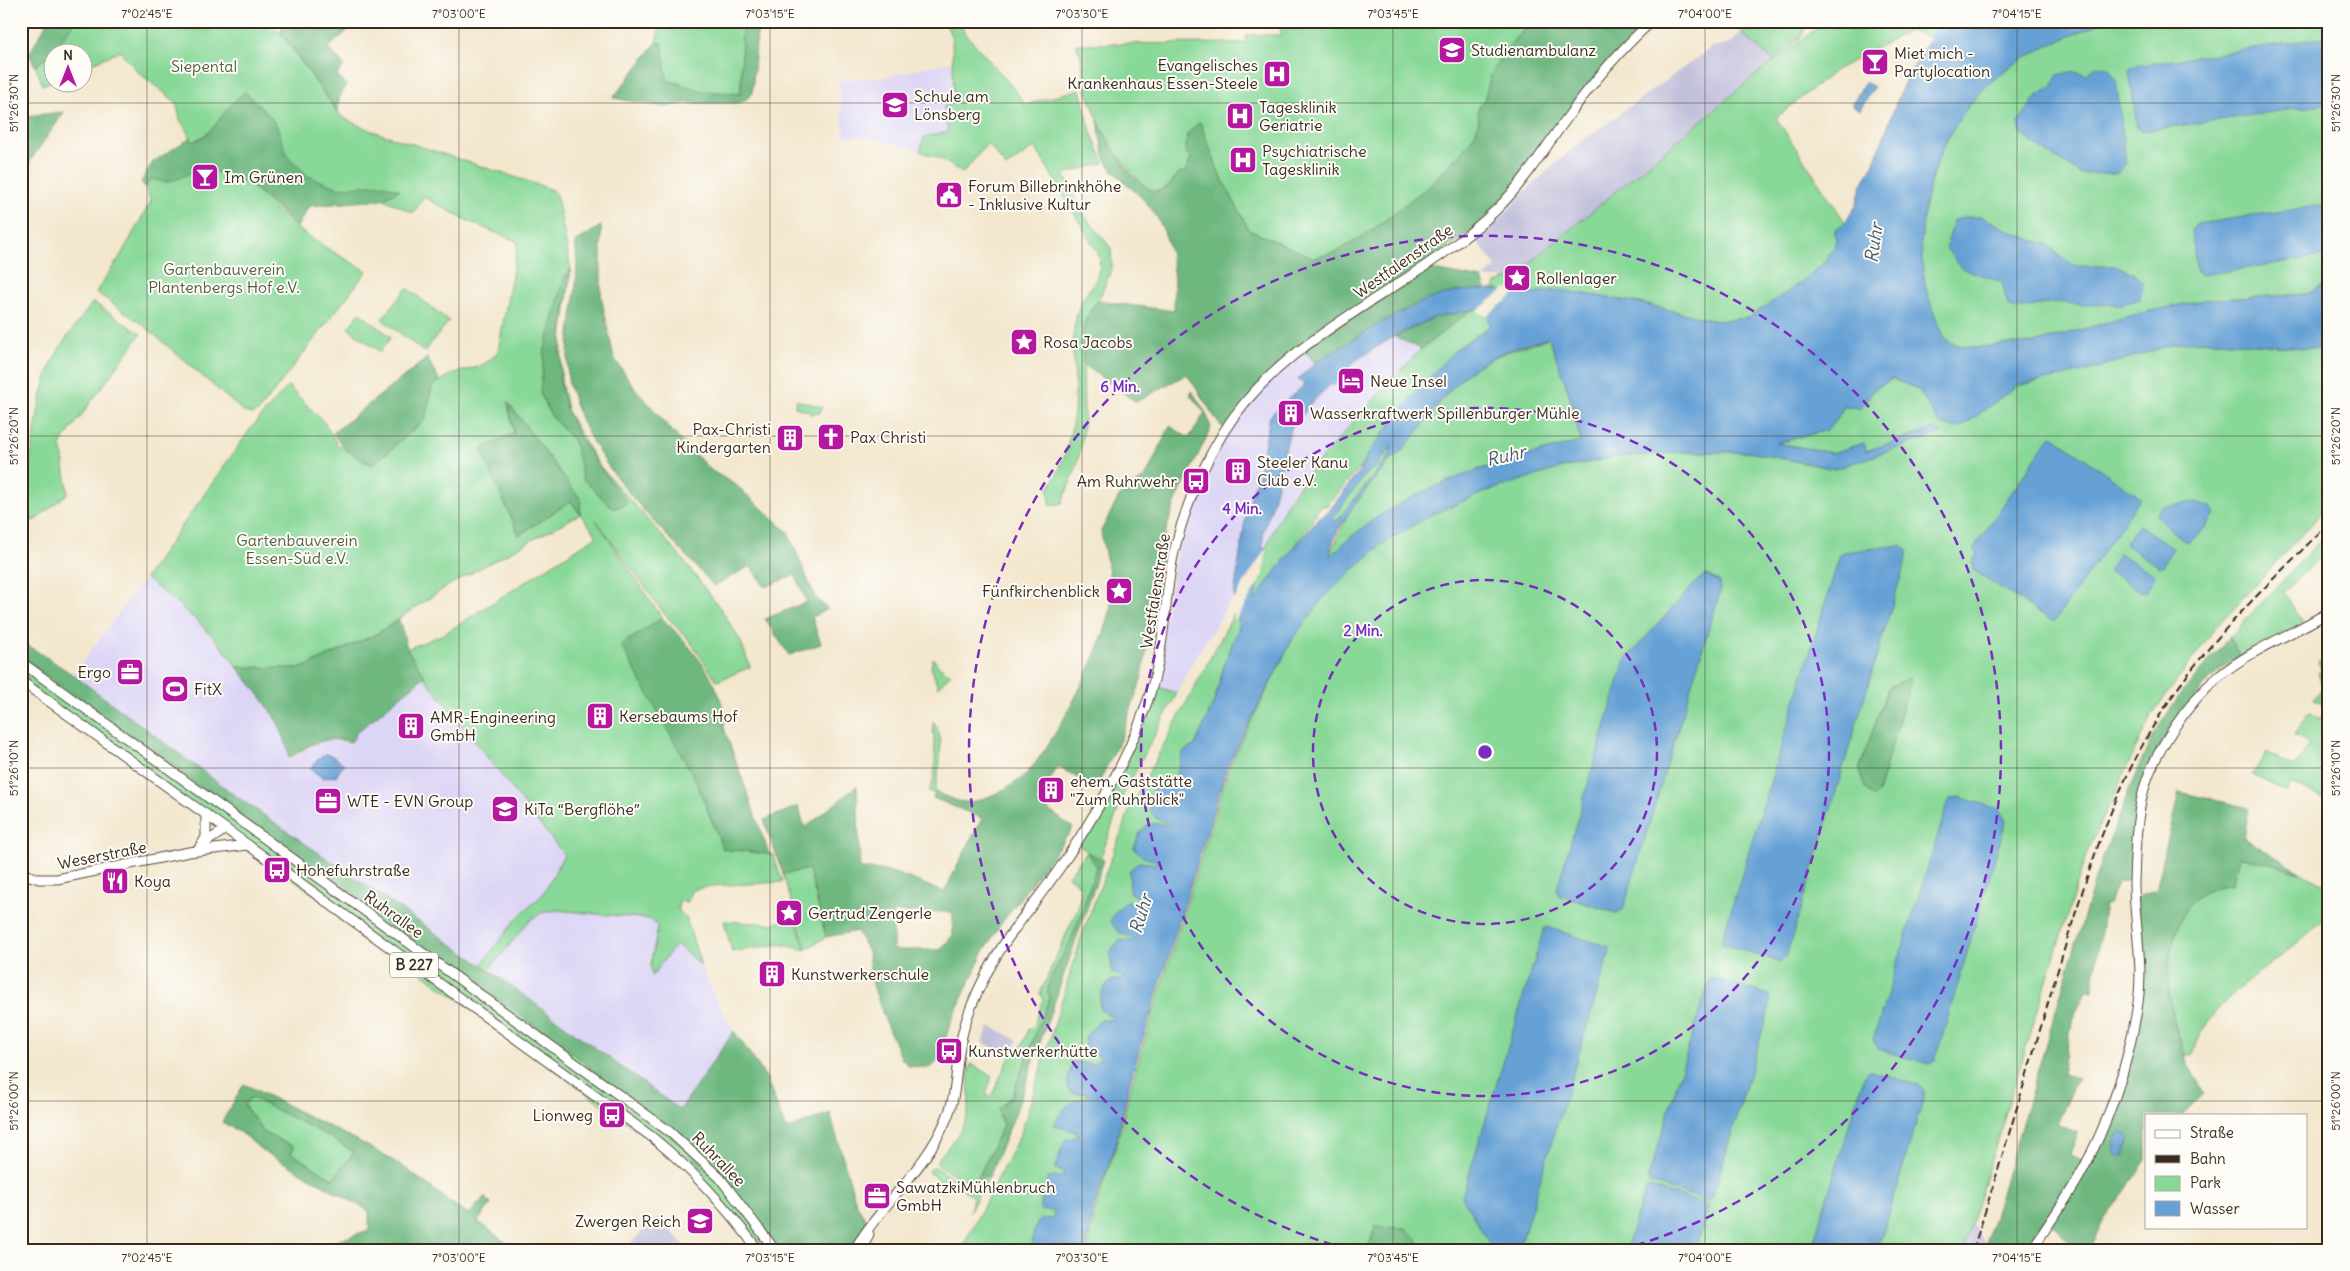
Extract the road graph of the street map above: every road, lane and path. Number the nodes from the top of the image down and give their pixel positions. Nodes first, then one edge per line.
1 (1652, 21) edge
2 (2329, 612) edge
3 (21, 662) edge
4 (21, 681) edge
5 (224, 808) junction
6 (206, 814) junction
7 (226, 829) junction
8 (253, 829) junction
9 (202, 844) junction
10 (248, 845) junction
11 (189, 852) junction
12 (21, 873) edge
13 (871, 1226) junction
14 (758, 1250) edge
15 (775, 1250) edge
16 (854, 1250) edge
17 (862, 1250) edge
18 (2032, 1250) edge

1 - 13 main road, Westfalenstraße
2 - 18 main road
3 - 5 main road, Ruhrallee / B 227
4 - 6 main road, Ruhrallee / B 227
5 - 6 main road
5 - 8 main road, Ruhrallee / B 227
6 - 7 main road, Ruhrallee / B 227
6 - 9 main road
7 - 8 main road
7 - 9 main road, Weserstraße
7 - 10 main road, Ruhrallee / B 227
8 - 15 main road, Ruhrallee / B 227
9 - 11 main road, Weserstraße
10 - 11 main road, Weserstraße
10 - 14 main road, Ruhrallee / B 227
11 - 12 main road, Weserstraße
13 - 16 main road, Westfalenstraße
13 - 17 main road, Westfalenstraße

